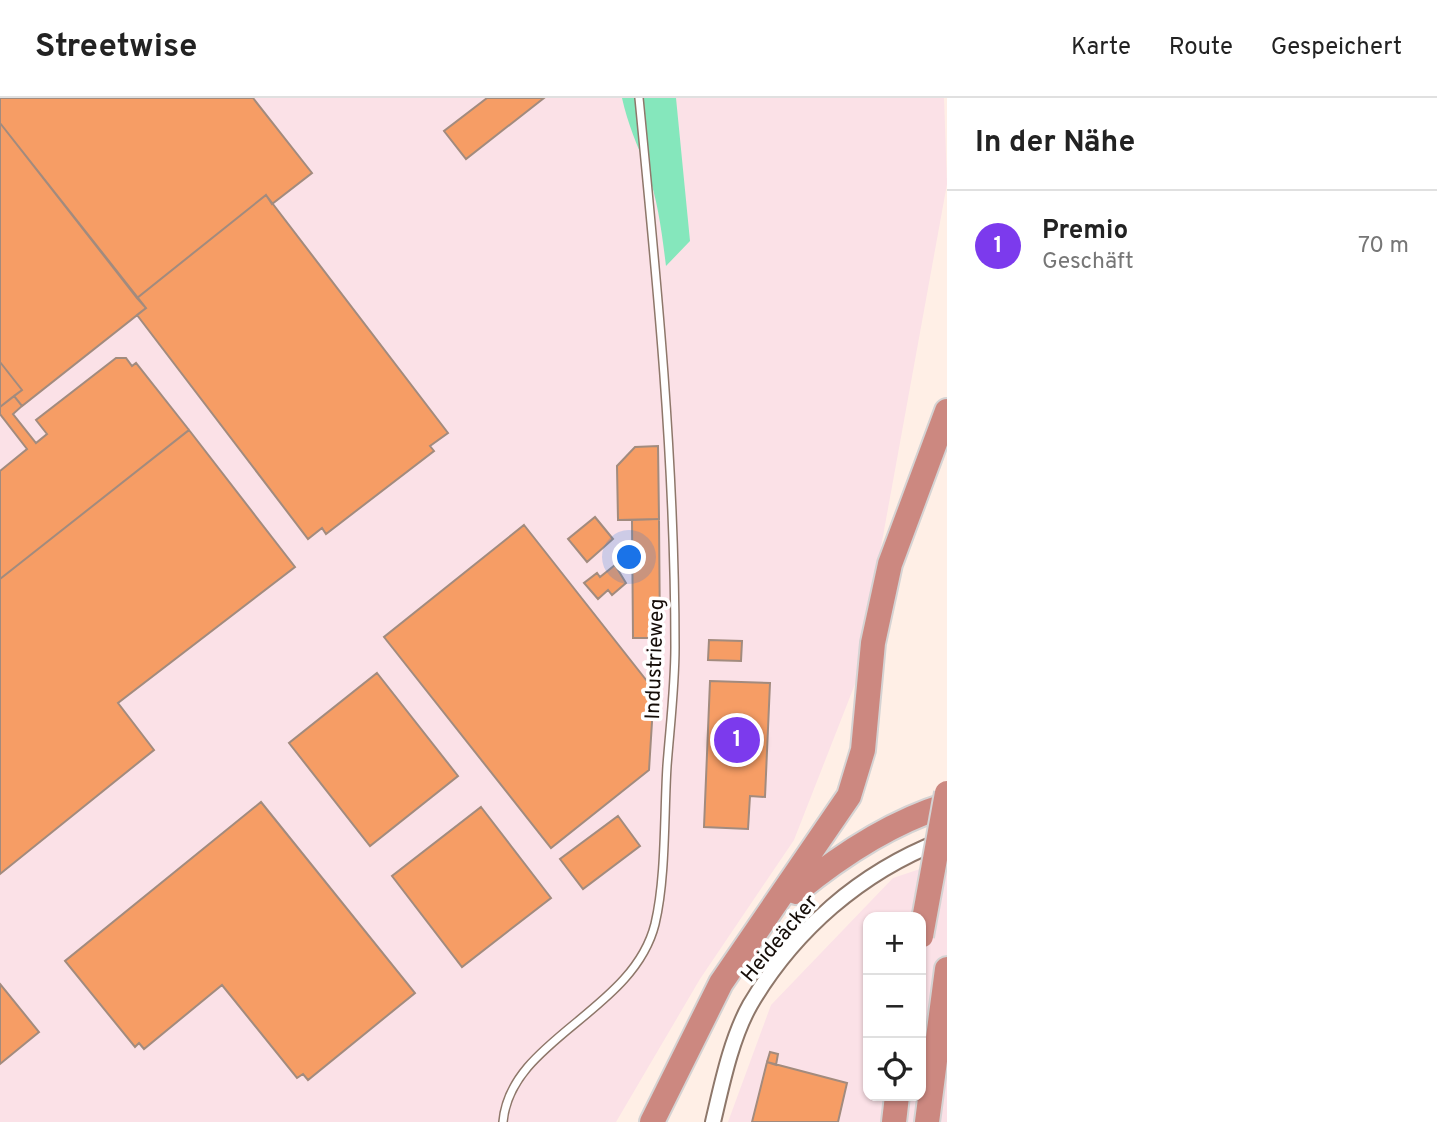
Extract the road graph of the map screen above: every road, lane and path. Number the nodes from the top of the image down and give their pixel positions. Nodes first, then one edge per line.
1 (639, 98) edge
2 (947, 411) edge
3 (947, 793) edge
4 (947, 805) edge
5 (947, 839) edge
6 (771, 912) junction
7 (925, 912) edge
8 (947, 969) edge
9 (896, 1101) edge
10 (503, 1122) edge
11 (652, 1122) edge
12 (713, 1122) edge
13 (894, 1122) edge
14 (927, 1122) edge

1 - 10 lane, Industrieweg
2 - 6 highway
3 - 7 highway, bridge
4 - 6 highway
5 - 12 street, Heideäcker
6 - 11 highway
8 - 14 highway
9 - 13 highway

